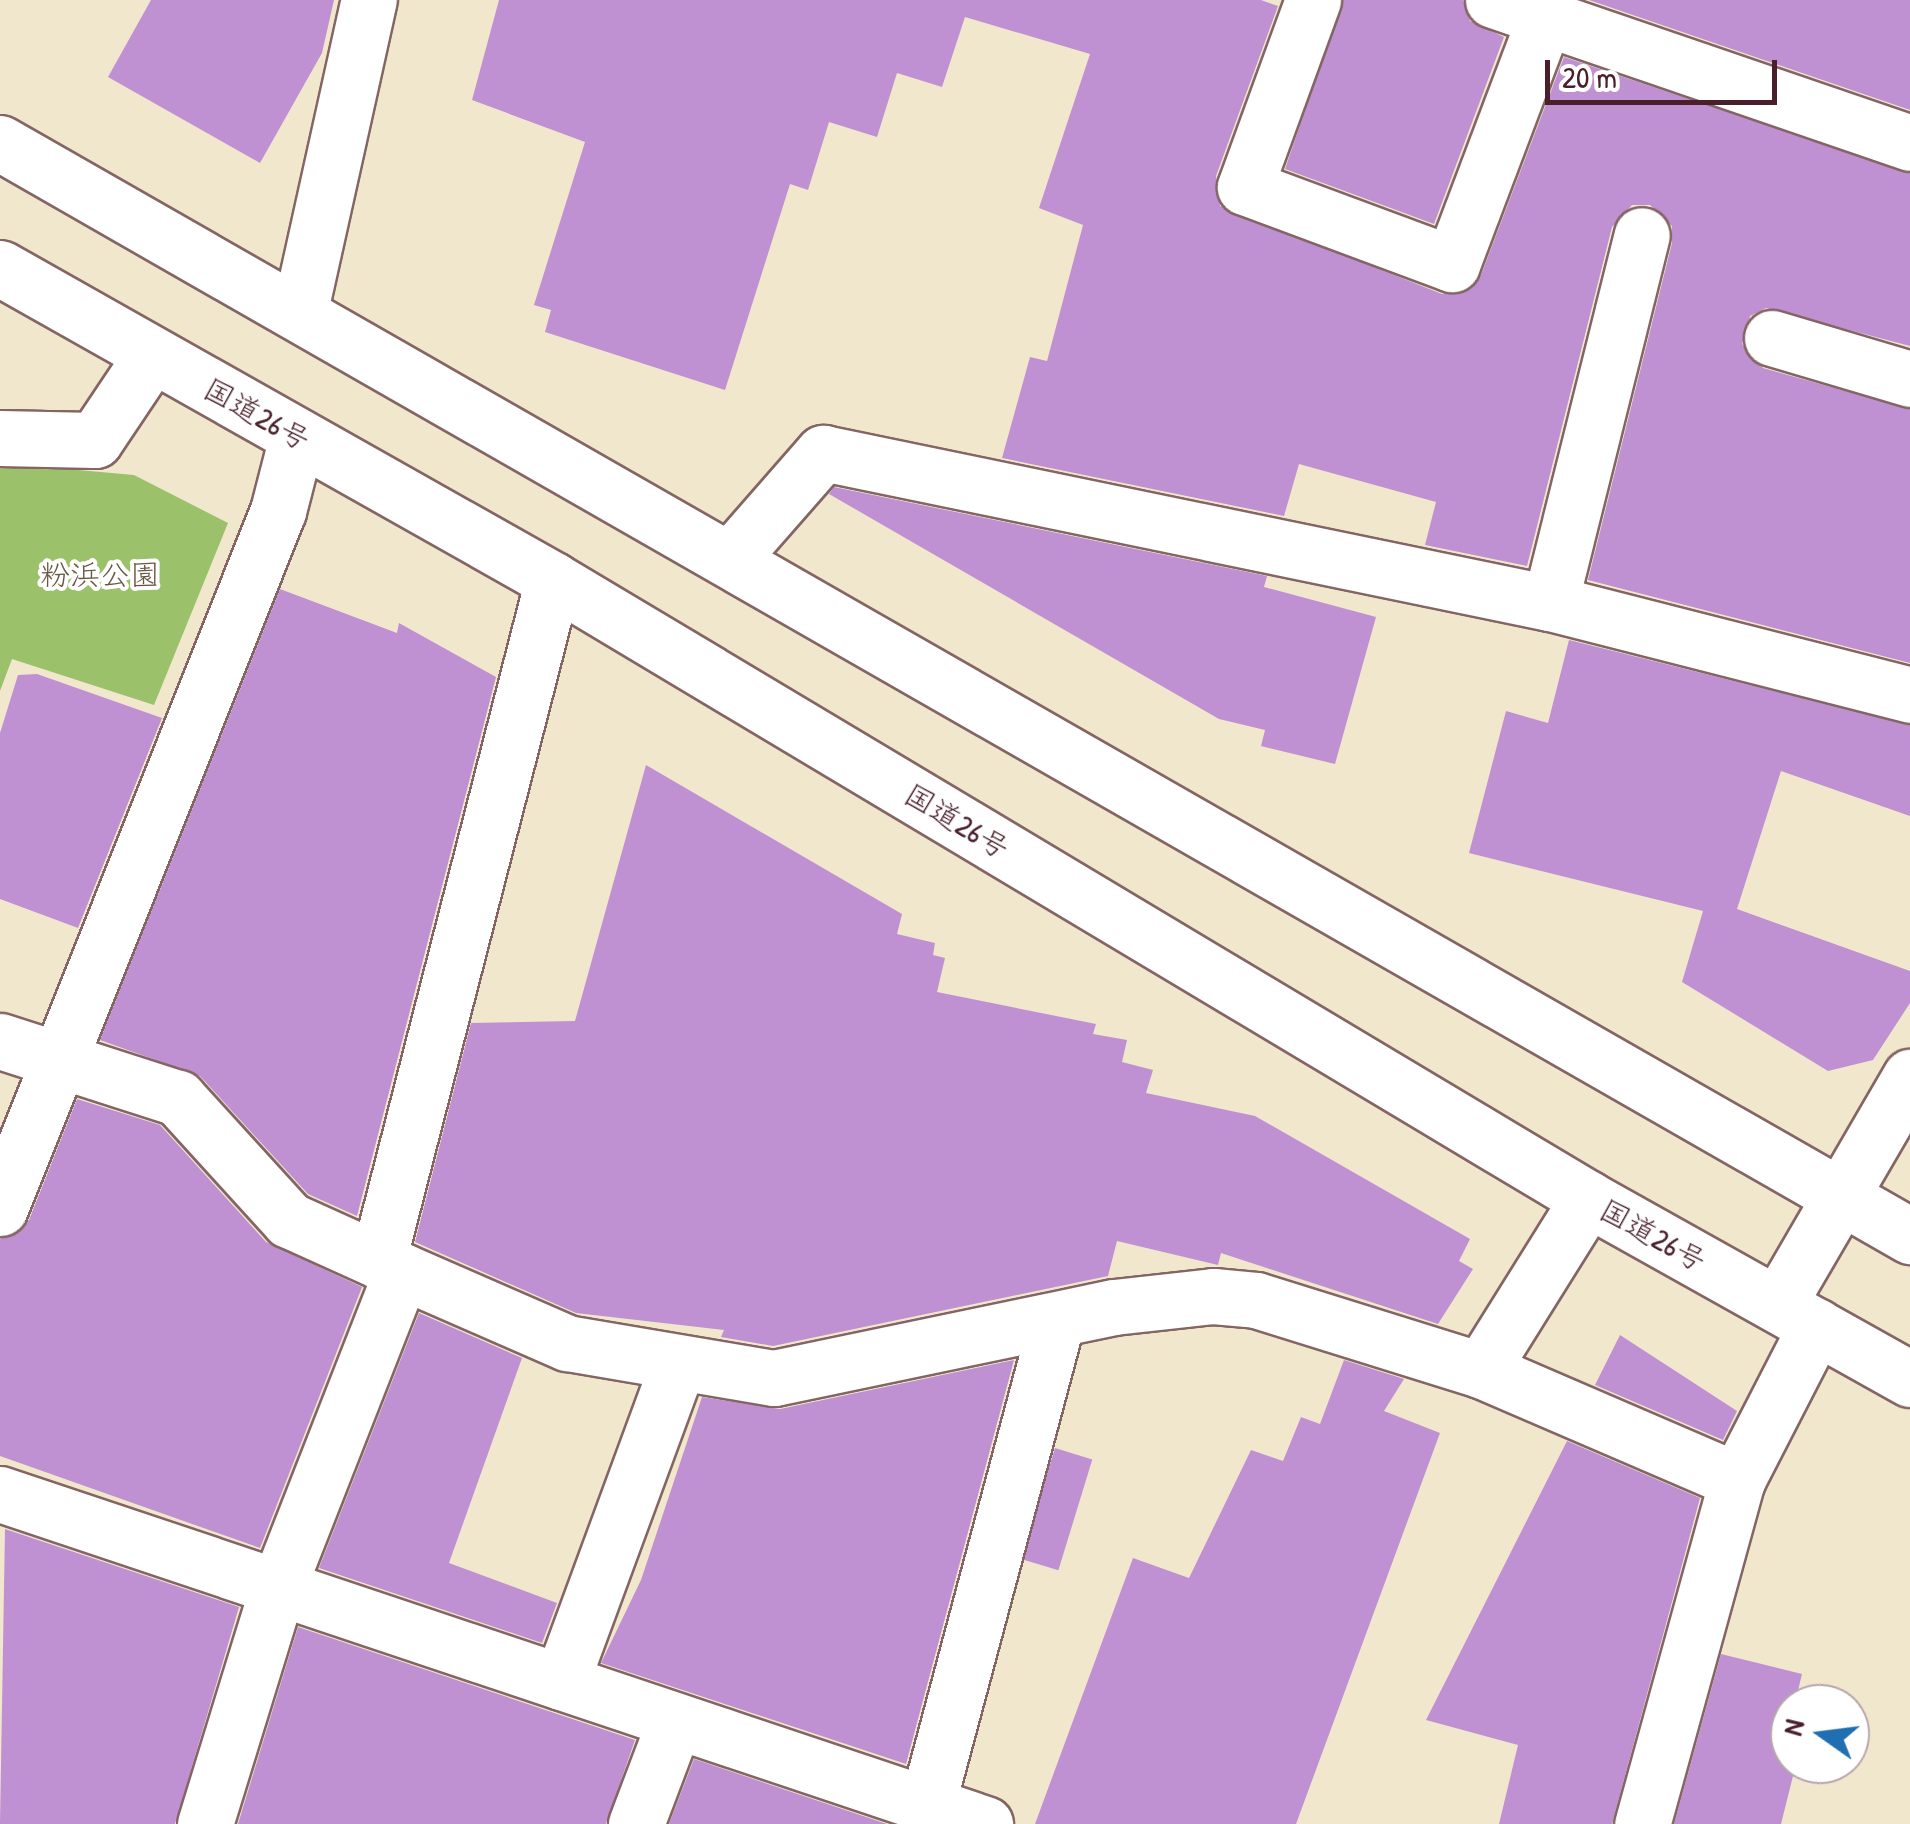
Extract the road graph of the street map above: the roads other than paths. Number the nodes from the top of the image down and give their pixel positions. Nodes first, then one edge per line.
1 (369, 0) edge
2 (1312, 0) edge
3 (1493, 0) edge
4 (1545, 18) junction
5 (0, 143) edge
6 (1910, 143) edge
7 (1642, 235) dead end
8 (0, 268) edge
9 (300, 310) junction
10 (1772, 338) dead end
11 (152, 355) junction
12 (1910, 379) edge
13 (298, 437) junction
14 (0, 438) edge
15 (731, 558) junction
16 (553, 580) junction
17 (1550, 603) junction
18 (1910, 695) edge
19 (0, 1041) edge
20 (55, 1058) junction
21 (1910, 1077) edge
22 (1838, 1195) junction
23 (1588, 1199) junction
24 (0, 1208) edge
25 (1910, 1236) edge
26 (390, 1266) junction
27 (1797, 1315) junction
28 (1058, 1320) junction
29 (678, 1367) junction
30 (1480, 1370) junction
31 (1910, 1380) edge
32 (1737, 1480) junction
33 (0, 1494) edge
34 (278, 1588) junction
35 (560, 1682) junction
36 (675, 1722) junction
37 (927, 1805) junction
38 (204, 1824) edge
39 (636, 1824) edge
40 (985, 1824) edge
41 (1642, 1824) edge

1 - 9 main road
2 - 4 main road
3 - 4 main road
4 - 6 main road
5 - 9 main road
7 - 17 main road
8 - 11 main road, 国道26号
9 - 15 main road
10 - 12 main road
11 - 13 main road, 国道26号
11 - 14 main road
13 - 16 main road, 国道26号
13 - 20 main road
15 - 17 main road
15 - 22 main road
16 - 23 main road, 国道26号
16 - 26 main road
17 - 18 main road
19 - 20 main road
20 - 24 main road
20 - 26 main road
21 - 22 main road
22 - 25 main road
22 - 27 main road
23 - 27 main road, 国道26号
23 - 30 main road
26 - 29 main road
26 - 34 main road
27 - 31 main road, 国道26号
27 - 32 main road
28 - 29 main road
28 - 30 main road
28 - 37 main road
29 - 35 main road
30 - 32 main road
32 - 41 main road
33 - 34 main road
34 - 35 main road
34 - 38 main road
35 - 36 main road
36 - 37 main road
36 - 39 main road
37 - 40 main road

